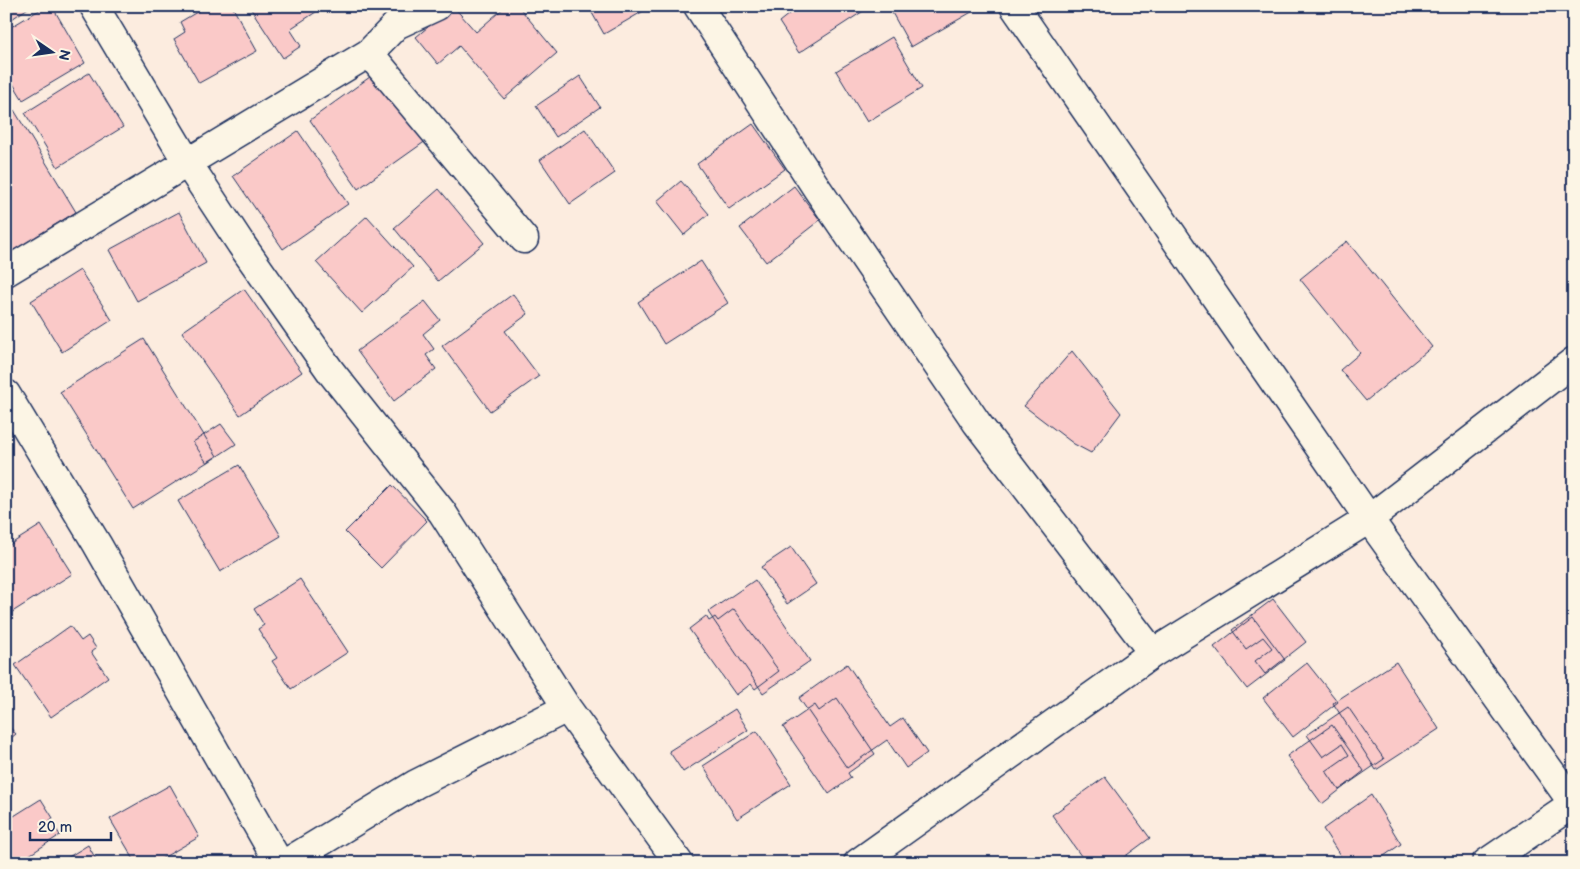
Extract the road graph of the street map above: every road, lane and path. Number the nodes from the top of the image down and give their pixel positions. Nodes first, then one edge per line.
1 (94, 6) edge
2 (437, 6) edge
3 (698, 6) edge
4 (1014, 6) edge
5 (369, 53) junction
6 (187, 162) junction
7 (524, 239) dead end
8 (6, 272) edge
9 (1574, 361) edge
10 (6, 394) edge
11 (1369, 519) junction
12 (1153, 653) junction
13 (567, 708) junction
14 (1574, 803) edge
15 (279, 863) edge
16 (286, 863) edge
17 (679, 863) edge
18 (858, 863) edge
19 (1486, 863) edge

1 - 6 street
2 - 5 street
3 - 12 street
4 - 11 street
5 - 6 street
5 - 7 street
6 - 8 street
6 - 13 street
9 - 11 street
10 - 15 street
11 - 12 street
11 - 14 street
12 - 18 street
13 - 16 street
13 - 17 street
14 - 19 street

